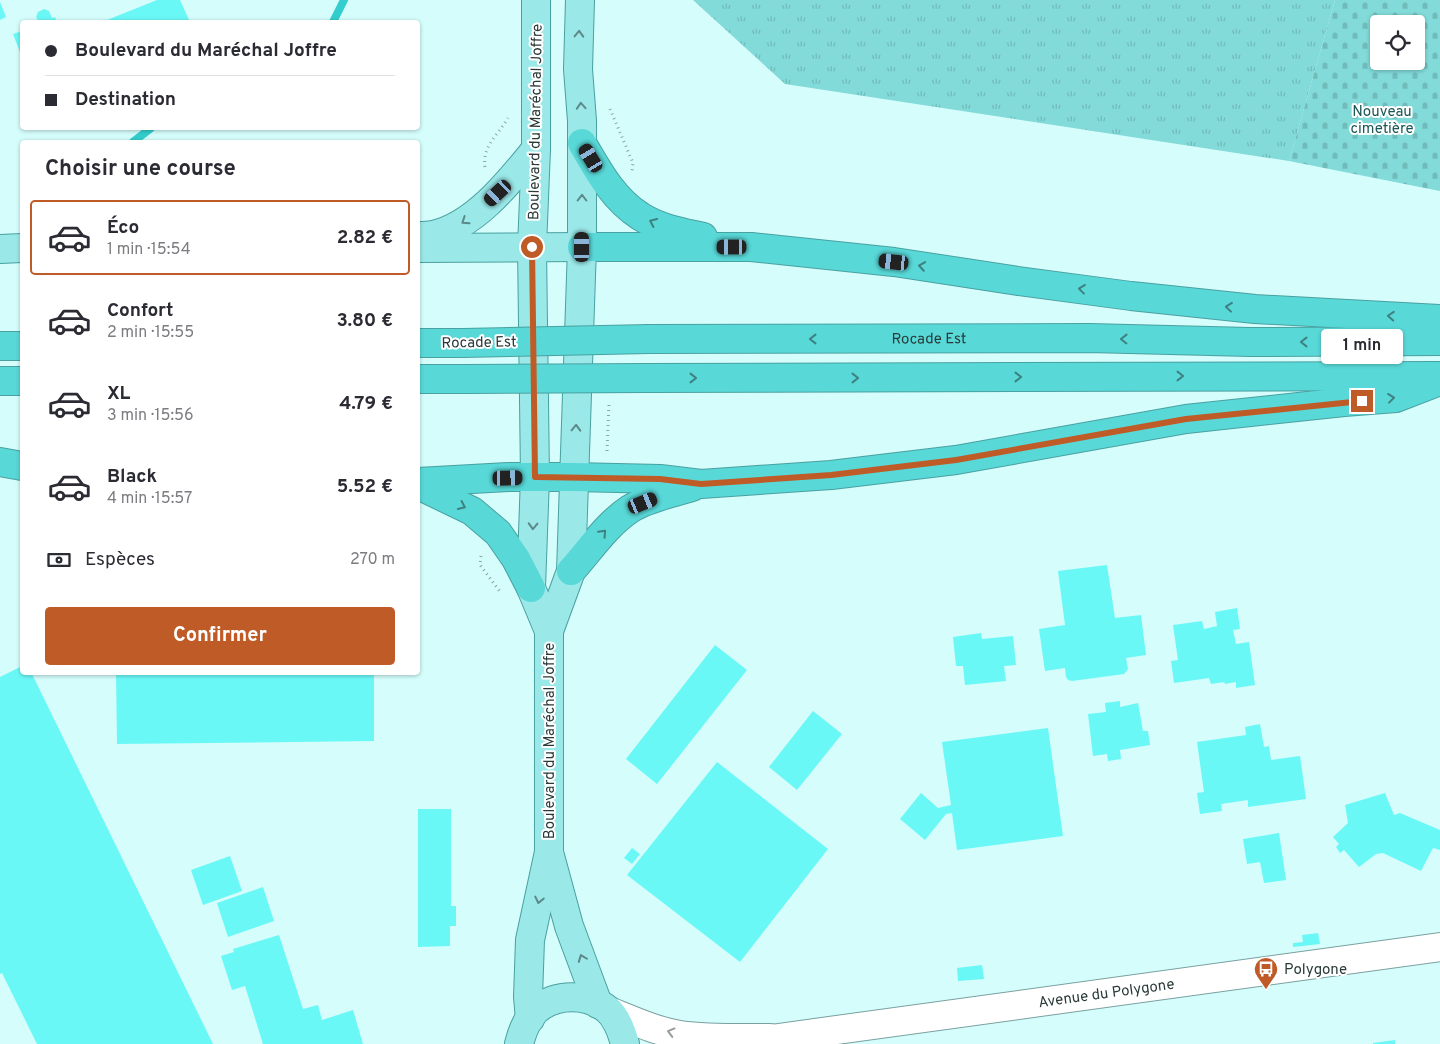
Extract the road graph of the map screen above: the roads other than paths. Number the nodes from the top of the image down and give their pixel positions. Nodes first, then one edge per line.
1 (536, 0) edge
2 (580, 0) edge
3 (582, 143) junction
4 (536, 148) junction
5 (420, 236) edge
6 (532, 247) junction
7 (582, 247) junction
8 (751, 247) junction
9 (20, 248) edge
10 (420, 248) edge
11 (0, 249) edge
12 (1440, 319) edge
13 (1440, 341) edge
14 (420, 343) edge
15 (0, 346) edge
16 (20, 346) edge
17 (1440, 376) edge
18 (420, 379) edge
19 (20, 380) edge
20 (0, 381) edge
21 (1440, 381) edge
22 (0, 462) edge
23 (20, 466) edge
24 (535, 477) junction
25 (574, 477) junction
26 (420, 483) edge
27 (420, 484) edge
28 (701, 484) junction
29 (571, 570) junction
30 (531, 588) junction
31 (549, 631) junction
32 (549, 852) junction
33 (1440, 947) edge
34 (604, 1008) junction
35 (520, 1034) edge
36 (761, 1041) edge
37 (625, 1044) edge

1 - 4 main road, Boulevard du Maréchal Joffre
3 -> 2 main road, Boulevard du Maréchal Joffre
7 -> 3 main road, Boulevard du Maréchal Joffre
8 -> 3 highway
4 -> 5 main road
4 - 6 main road, Boulevard du Maréchal Joffre
6 - 7 main road
6 - 10 main road
6 - 24 main road, Boulevard du Maréchal Joffre
7 - 8 highway
25 -> 7 main road, Boulevard du Maréchal Joffre
12 -> 8 highway
9 - 11 main road
13 -> 14 highway, Rocade Est, bridge
15 - 16 highway
18 -> 17 highway, bridge
19 - 20 highway
28 -> 21 highway
22 - 23 highway
24 - 25 highway
24 - 26 highway
24 -> 30 main road, Boulevard du Maréchal Joffre
25 - 28 highway
25 - 29 main road, Boulevard du Maréchal Joffre
27 -> 30 highway
29 -> 28 highway
29 - 31 main road, Boulevard du Maréchal Joffre
30 - 31 main road, Boulevard du Maréchal Joffre
31 - 32 main road, Boulevard du Maréchal Joffre
34 -> 32 main road, Boulevard du Maréchal Joffre
32 -> 35 main road, Boulevard du Maréchal Joffre
33 - 36 street, Avenue du Polygone
34 - 35 main road
36 -> 34 street, Avenue du Polygone
34 - 37 main road, Boulevard du Maréchal Joffre

